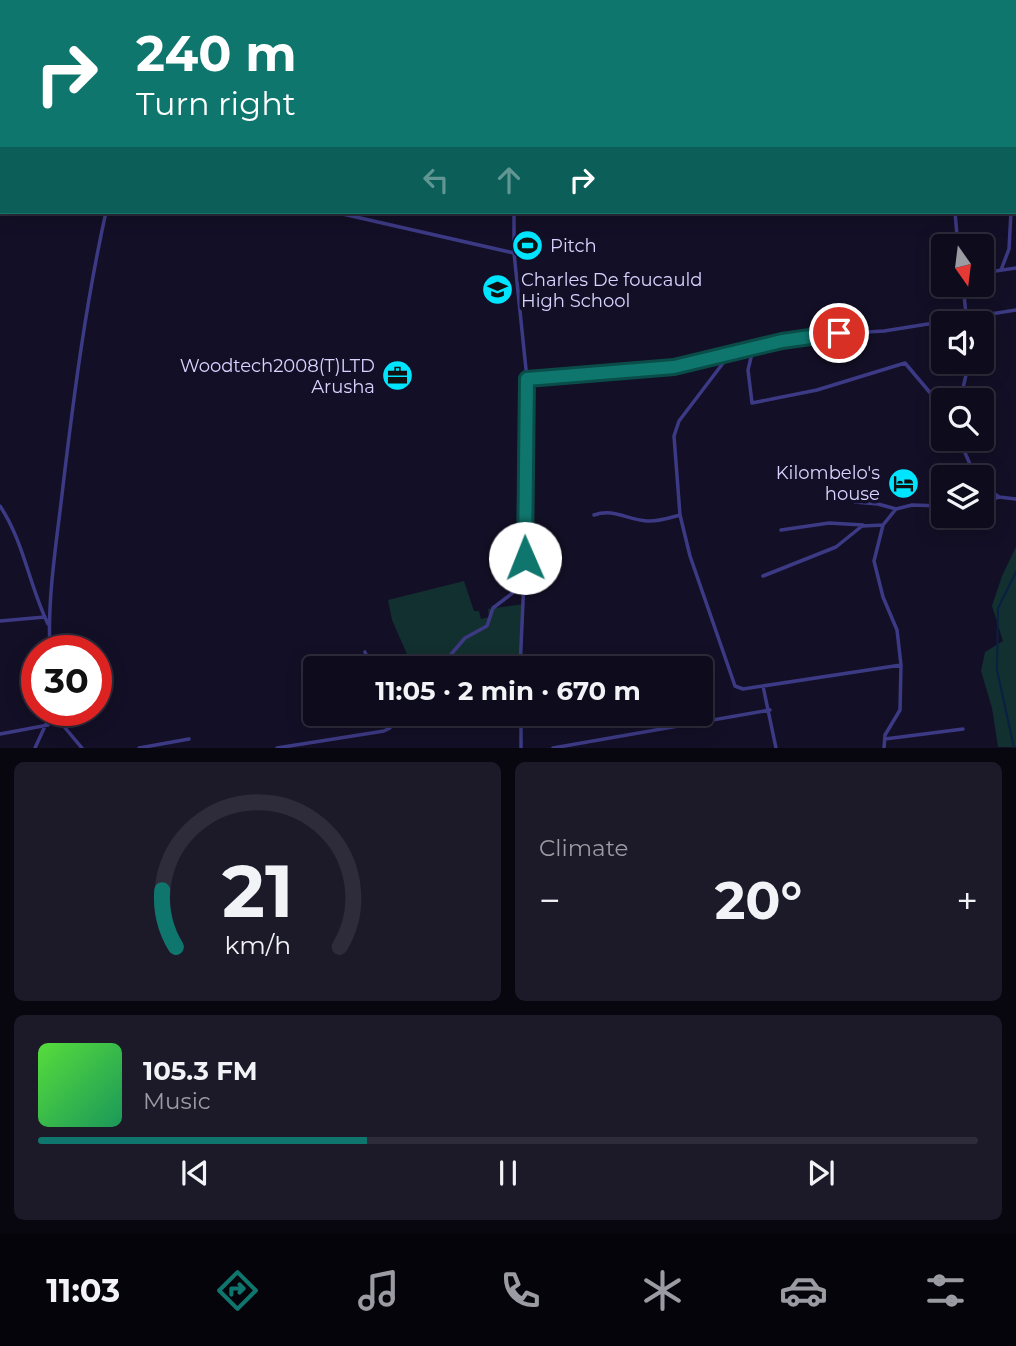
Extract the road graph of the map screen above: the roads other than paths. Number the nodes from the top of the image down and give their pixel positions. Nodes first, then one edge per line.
1 (106, 214) edge
2 (343, 214) edge
3 (514, 214) edge
4 (955, 214) edge
5 (1011, 214) edge
6 (957, 234) edge
7 (514, 253) junction
8 (1016, 268) edge
9 (1002, 270) junction
10 (994, 271) edge
11 (1016, 310) edge
12 (994, 313) edge
13 (931, 323) edge
14 (753, 349) junction
15 (730, 354) junction
16 (527, 379) junction
17 (931, 394) edge
18 (994, 493) edge
19 (999, 497) junction
20 (994, 499) edge
21 (1016, 499) edge
22 (855, 502) dead end
23 (0, 506) edge
24 (931, 506) edge
25 (896, 509) junction
26 (680, 514) junction
27 (594, 516) dead end
28 (865, 525) junction
29 (883, 525) junction
30 (781, 530) dead end
31 (763, 576) dead end
32 (523, 585) junction
33 (45, 617) junction
34 (0, 621) edge
35 (49, 626) junction
36 (49, 635) edge
37 (365, 652) dead end
38 (366, 656) edge
39 (450, 656) edge
40 (520, 656) edge
41 (901, 665) junction
42 (763, 686) junction
43 (770, 710) junction
44 (43, 726) edge
45 (47, 726) edge
46 (64, 726) edge
47 (388, 726) edge
48 (521, 726) edge
49 (963, 729) dead end
50 (0, 734) edge
51 (190, 739) dead end
52 (884, 739) junction
53 (311, 746) edge
54 (35, 747) edge
55 (82, 747) edge
56 (139, 747) edge
57 (277, 747) edge
58 (522, 747) edge
59 (553, 747) edge
60 (776, 747) edge
61 (884, 747) edge

1 - 35 street
2 - 7 street
3 - 7 street
4 - 6 street
5 - 9 street
7 - 16 street
8 - 9 street
9 - 10 street
11 - 12 street
13 - 14 street
14 - 15 street
14 - 17 street
15 - 16 street
15 - 26 street
16 - 32 street
18 - 19 street
19 - 20 street
19 - 21 street
22 - 25 street
23 - 33 street
24 - 25 street
25 - 29 street
26 - 27 street
26 - 42 street
28 - 29 street
28 - 30 street
28 - 31 street
29 - 41 street
32 - 39 street
32 - 40 street
33 - 34 street
33 - 35 street
35 - 36 street
37 - 38 street
41 - 42 street
41 - 52 street
42 - 43 street
43 - 59 street
43 - 60 street
44 - 50 street
45 - 54 street
46 - 55 street
47 - 53 street
48 - 58 street
49 - 52 street
51 - 56 street
52 - 61 street
53 - 57 street

